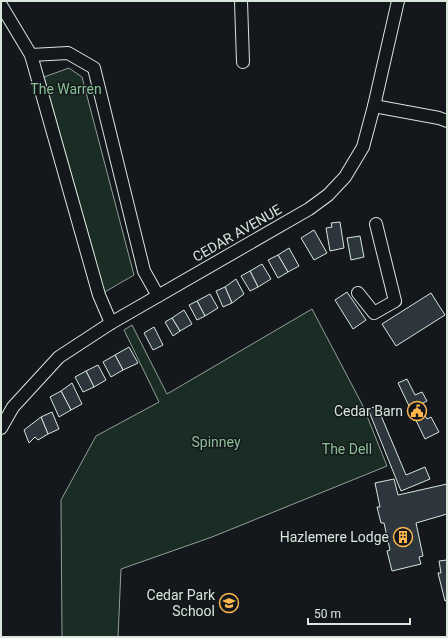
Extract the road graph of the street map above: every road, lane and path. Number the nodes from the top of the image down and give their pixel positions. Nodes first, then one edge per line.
1 (241, 1) edge
2 (398, 1) edge
3 (1, 4) edge
4 (31, 56) junction
5 (243, 62) dead end
6 (374, 106) junction
7 (447, 121) edge
8 (376, 224) dead end
9 (358, 293) dead end
10 (158, 296) junction
11 (111, 323) junction
12 (1, 428) edge

1 - 5 street
2 - 6 street, CEDAR AVENUE
3 - 4 street
4 - 10 street
4 - 11 street
6 - 7 street
6 - 10 street, CEDAR AVENUE
8 - 9 street
10 - 11 street, CEDAR AVENUE
11 - 12 street, CEDAR AVENUE

